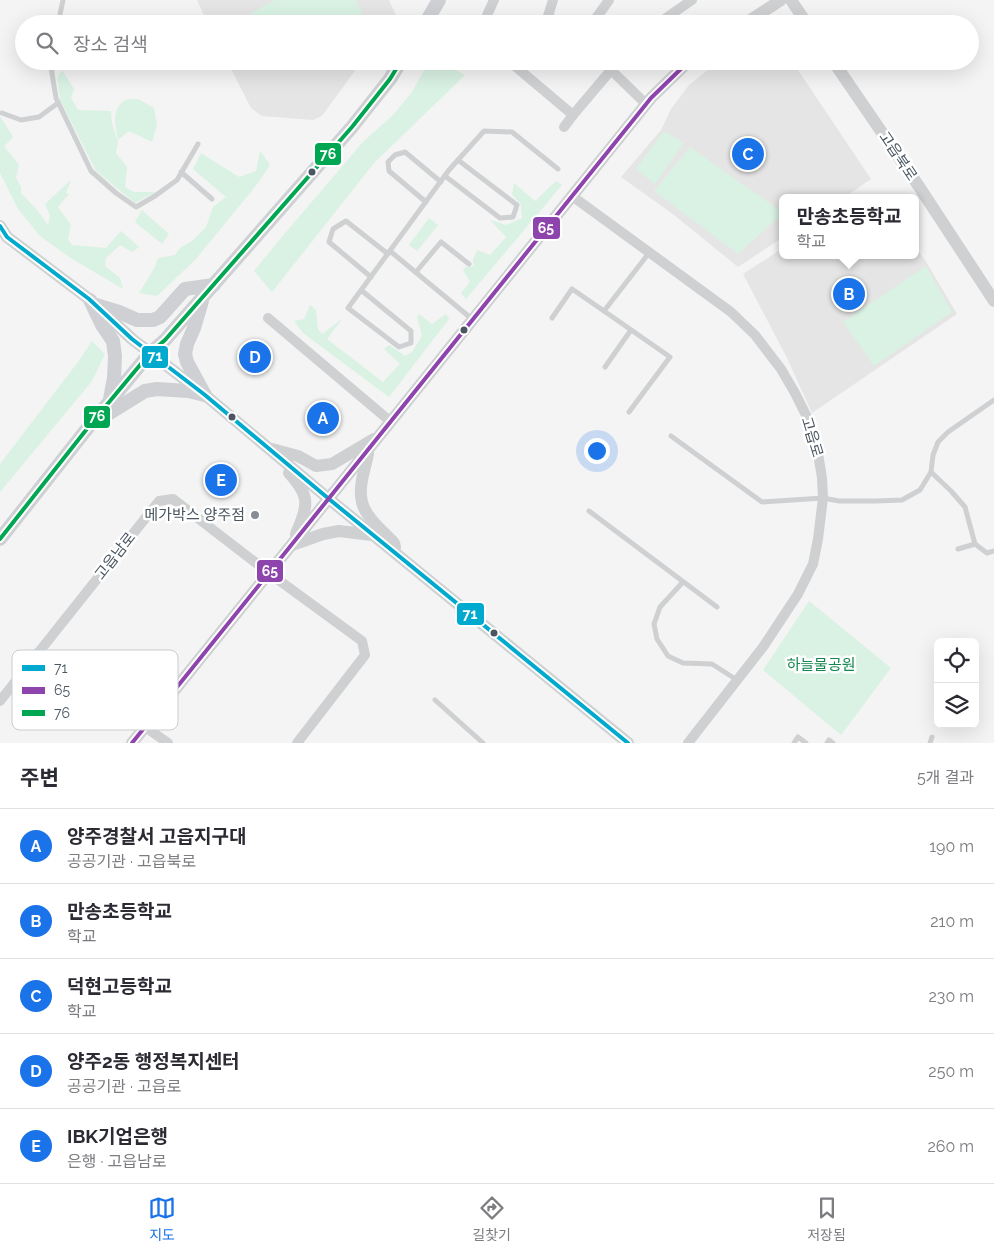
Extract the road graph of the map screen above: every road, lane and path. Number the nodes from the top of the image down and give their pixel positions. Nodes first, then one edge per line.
1 (64, 0) edge
2 (439, 0) edge
3 (494, 0) edge
4 (552, 0) edge
5 (609, 0) edge
6 (692, 0) edge
7 (781, 0) edge
8 (791, 0) edge
9 (60, 15) edge
10 (430, 15) edge
11 (487, 15) edge
12 (548, 15) edge
13 (598, 15) edge
14 (670, 15) edge
15 (758, 15) edge
16 (801, 15) edge
17 (51, 70) edge
18 (396, 70) edge
19 (520, 70) edge
20 (611, 70) joint
21 (680, 70) edge
22 (839, 70) edge
23 (58, 103) junction
24 (646, 104) junction
25 (2, 113) dead end
26 (573, 115) junction
27 (564, 127) dead end
28 (198, 144) dead end
29 (458, 160) junction
30 (558, 169) dead end
31 (181, 172) junction
32 (445, 176) junction
33 (441, 182) junction
34 (572, 196) junction
35 (212, 198) dead end
36 (426, 202) junction
37 (0, 226) edge
38 (389, 252) junction
39 (648, 253) junction
40 (469, 264) dead end
41 (416, 272) junction
42 (371, 277) junction
43 (214, 285) junction
44 (362, 290) junction
45 (203, 298) junction
46 (994, 301) edge
47 (93, 302) junction
48 (604, 310) junction
49 (268, 318) dead end
50 (552, 318) dead end
51 (472, 319) junction
52 (631, 330) junction
53 (150, 353) junction
54 (605, 368) dead end
55 (205, 395) junction
56 (994, 400) edge
57 (109, 403) junction
58 (629, 412) dead end
59 (391, 422) junction
60 (90, 426) junction
61 (382, 433) junction
62 (671, 436) dead end
63 (264, 445) junction
64 (368, 450) junction
65 (931, 472) junction
66 (823, 498) junction
67 (329, 499) junction
68 (589, 511) dead end
69 (373, 535) junction
70 (0, 539) edge
71 (975, 544) junction
72 (292, 545) junction
73 (958, 549) dead end
74 (994, 551) edge
75 (396, 554) junction
76 (269, 573) junction
77 (683, 582) junction
78 (717, 607) dead end
79 (41, 650) edge
80 (736, 680) junction
81 (12, 686) edge
82 (178, 686) edge
83 (435, 700) dead end
84 (0, 701) edge
85 (143, 730) edge
86 (151, 730) edge
87 (932, 737) dead end
88 (132, 743) edge
89 (168, 743) edge
90 (296, 743) edge
91 (483, 743) edge
92 (628, 743) edge
93 (688, 743) edge
94 (794, 743) edge
95 (806, 743) edge
96 (827, 743) edge
97 (833, 743) edge
98 (930, 743) edge

1 - 9 lane
2 - 10 main road
3 - 11 street
4 - 12 street
5 - 13 street
6 - 14 street
7 - 15 street
8 - 16 street
17 - 23 lane
18 - 43 main road
19 - 26 street
20 - 24 street
20 - 26 street
21 - 24 street
22 - 46 street, 고읍북로
23 - 25 lane
23 - 31 lane
24 - 34 street
26 - 27 street
28 - 31 lane
29 - 30 lane
29 - 32 lane
29 - 32 lane
31 - 35 lane
32 - 33 lane
33 - 36 lane
33 - 36 lane
34 - 39 street, 고읍로
34 - 51 street
36 - 38 lane
37 - 47 street
38 - 41 lane
38 - 42 lane
38 - 42 lane
39 - 48 lane
39 - 66 street, 고읍로
40 - 41 lane
41 - 51 lane
42 - 44 lane
43 - 45 main road
43 - 47 main road
44 - 44 lane
45 - 53 main road
45 - 55 main road
47 - 53 street
47 - 57 main road
48 - 50 lane
48 - 52 lane
49 - 59 street
51 - 59 street
52 - 54 lane
52 - 58 lane
53 - 55 street
53 - 57 main road
55 - 60 main road
55 - 63 street
56 - 65 lane
57 - 60 main road
59 - 61 street
60 - 70 main road
61 - 63 street
61 - 64 street
62 - 66 lane
63 - 67 street
63 - 72 street
64 - 67 street
64 - 75 street
65 - 66 lane
65 - 71 lane
66 - 80 street, 고읍로
67 - 69 street
67 - 72 street
68 - 77 lane
69 - 72 street
69 - 75 street
71 - 73 lane
71 - 74 lane
72 - 76 street
75 - 92 street
76 - 79 street, 고읍남로
76 - 82 street
76 - 90 street, 고읍남로
77 - 78 lane
77 - 80 lane
80 - 93 street, 고읍로
81 - 84 street, 고읍남로
83 - 91 lane
85 - 88 street
86 - 89 street
87 - 98 lane
94 - 95 lane
96 - 97 lane

